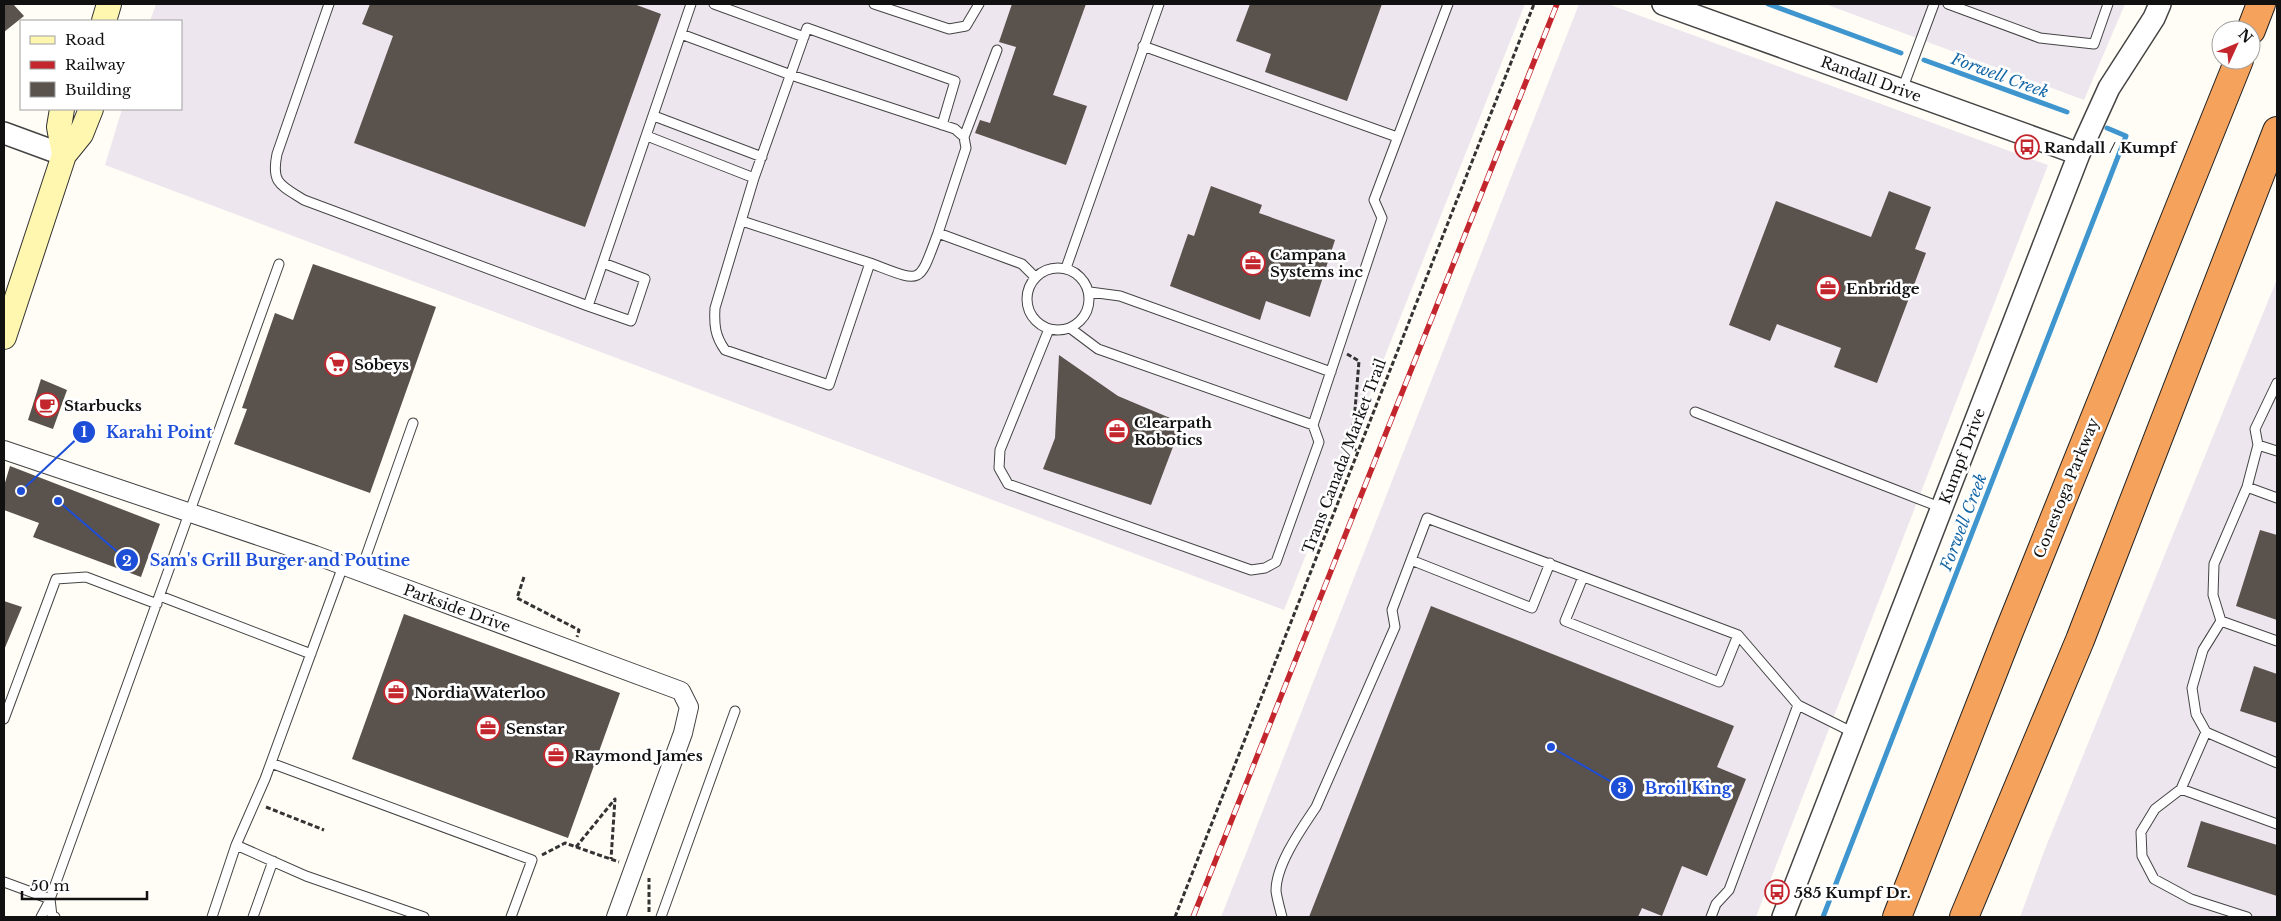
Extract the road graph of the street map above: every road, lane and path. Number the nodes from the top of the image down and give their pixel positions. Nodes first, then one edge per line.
1 (109, 4) edge
2 (329, 4) edge
3 (691, 4) edge
4 (714, 4) edge
5 (874, 4) edge
6 (979, 4) edge
7 (1159, 4) edge
8 (1448, 4) edge
9 (1534, 4) edge
10 (1663, 4) edge
11 (1934, 4) edge
12 (1948, 4) edge
13 (2108, 4) edge
14 (2160, 4) edge
15 (2261, 4) edge
16 (104, 20) edge
17 (2255, 20) edge
18 (681, 34) junction
19 (804, 37) junction
20 (1143, 46) junction
21 (997, 50) dead end
22 (2235, 70) edge
23 (791, 75) junction
24 (1902, 90) junction
25 (62, 110) edge
26 (92, 110) edge
27 (654, 116) junction
28 (942, 125) junction
29 (2277, 131) edge
30 (4, 133) edge
31 (647, 136) junction
32 (964, 137) junction
33 (1397, 137) junction
34 (2079, 154) junction
35 (64, 155) junction
36 (762, 157) junction
37 (754, 178) junction
38 (742, 221) junction
39 (938, 233) junction
40 (603, 263) junction
41 (870, 263) junction
42 (279, 264) dead end
43 (1066, 268) junction
44 (1035, 277) junction
45 (1090, 292) junction
46 (588, 306) junction
47 (1070, 328) junction
48 (1049, 329) junction
49 (4, 337) edge
50 (1338, 349) junction
51 (1331, 372) junction
52 (2277, 383) edge
53 (1695, 412) dead end
54 (413, 423) dead end
55 (1313, 425) junction
56 (2258, 445) junction
57 (4, 450) edge
58 (2277, 451) edge
59 (1358, 452) junction
60 (2247, 487) junction
61 (2277, 498) edge
62 (1942, 508) junction
63 (190, 513) junction
64 (1412, 560) junction
65 (1550, 563) junction
66 (343, 566) junction
67 (360, 573) junction
68 (524, 577) dead end
69 (1583, 577) junction
70 (159, 600) junction
71 (2221, 621) junction
72 (1738, 635) junction
73 (576, 638) dead end
74 (2277, 641) edge
75 (311, 654) junction
76 (1798, 705) junction
77 (735, 711) dead end
78 (4, 719) edge
79 (2206, 732) junction
80 (1855, 733) junction
81 (271, 763) junction
82 (2277, 763) edge
83 (2181, 789) junction
84 (254, 802) junction
85 (2277, 824) edge
86 (324, 830) dead end
87 (236, 846) junction
88 (576, 847) junction
89 (611, 859) junction
90 (532, 860) junction
91 (273, 861) junction
92 (622, 863) dead end
93 (649, 874) dead end
94 (4, 882) edge
95 (50, 899) junction
96 (41, 917) edge
97 (55, 917) edge
98 (212, 917) edge
99 (253, 917) edge
100 (424, 917) edge
101 (511, 917) edge
102 (616, 917) edge
103 (649, 917) edge
104 (661, 917) edge
105 (1175, 917) edge
106 (1282, 917) edge
107 (1711, 917) edge
108 (1783, 917) edge
109 (1897, 917) edge
110 (1964, 917) edge
111 (2247, 917) edge

1 - 16 main road
2 - 46 lane
3 - 18 lane
4 - 19 lane
5 - 6 lane
7 - 20 lane
8 - 33 lane
9 - 59 path, Trans Canada/Market Trail
10 - 24 street, Randall Drive
11 - 24 lane
12 - 13 lane
14 - 34 street, Kumpf Drive
15 - 17 highway
18 - 23 lane
18 - 27 lane
19 - 23 lane
19 - 28 lane
20 - 33 lane
20 - 43 lane
21 - 32 lane
22 - 109 highway, Conestoga Parkway
23 - 28 lane
23 - 36 lane
24 - 34 street, Randall Drive
25 - 35 main road
26 - 35 main road
27 - 31 lane
27 - 36 lane
28 - 32 lane
29 - 110 highway
30 - 35 street
31 - 37 lane
31 - 40 lane
32 - 39 lane
33 - 50 lane
34 - 62 street, Kumpf Drive
35 - 49 main road
36 - 37 lane
37 - 38 lane
38 - 41 lane
38 - 41 lane
39 - 41 lane
39 - 44 lane
40 - 46 lane
40 - 46 lane
42 - 63 lane
43 - 44 lane
43 - 45 lane
44 - 48 lane
45 - 47 lane
45 - 51 lane
47 - 48 lane
47 - 55 lane
48 - 55 lane
50 - 51 lane
50 - 59 path
51 - 55 lane
52 - 56 lane
53 - 62 lane
54 - 67 lane
56 - 58 lane
56 - 60 lane
57 - 63 street, Parkside Drive
59 - 105 path, Trans Canada/Market Trail
60 - 61 lane
60 - 71 lane
62 - 80 street, Kumpf Drive
63 - 66 street, Parkside Drive
63 - 70 lane
64 - 65 lane
64 - 65 lane
64 - 106 lane
65 - 69 lane
66 - 67 street, Parkside Drive
66 - 75 lane
67 - 102 street, Parkside Drive
68 - 73 path
69 - 72 lane
69 - 72 lane
70 - 75 lane
70 - 78 lane
70 - 95 lane
71 - 74 lane
71 - 79 lane
72 - 76 lane
75 - 81 lane
76 - 80 lane
76 - 107 lane
77 - 104 lane
79 - 82 lane
79 - 83 lane
80 - 108 street, Kumpf Drive
81 - 84 lane
81 - 90 lane
83 - 85 lane
83 - 111 lane
84 - 86 path
84 - 87 lane
87 - 91 lane
87 - 98 lane
88 - 89 path
88 - 89 path
88 - 90 path
89 - 92 path
90 - 101 lane
91 - 99 lane
91 - 100 lane
93 - 103 path
94 - 95 lane
95 - 96 lane
95 - 97 lane

